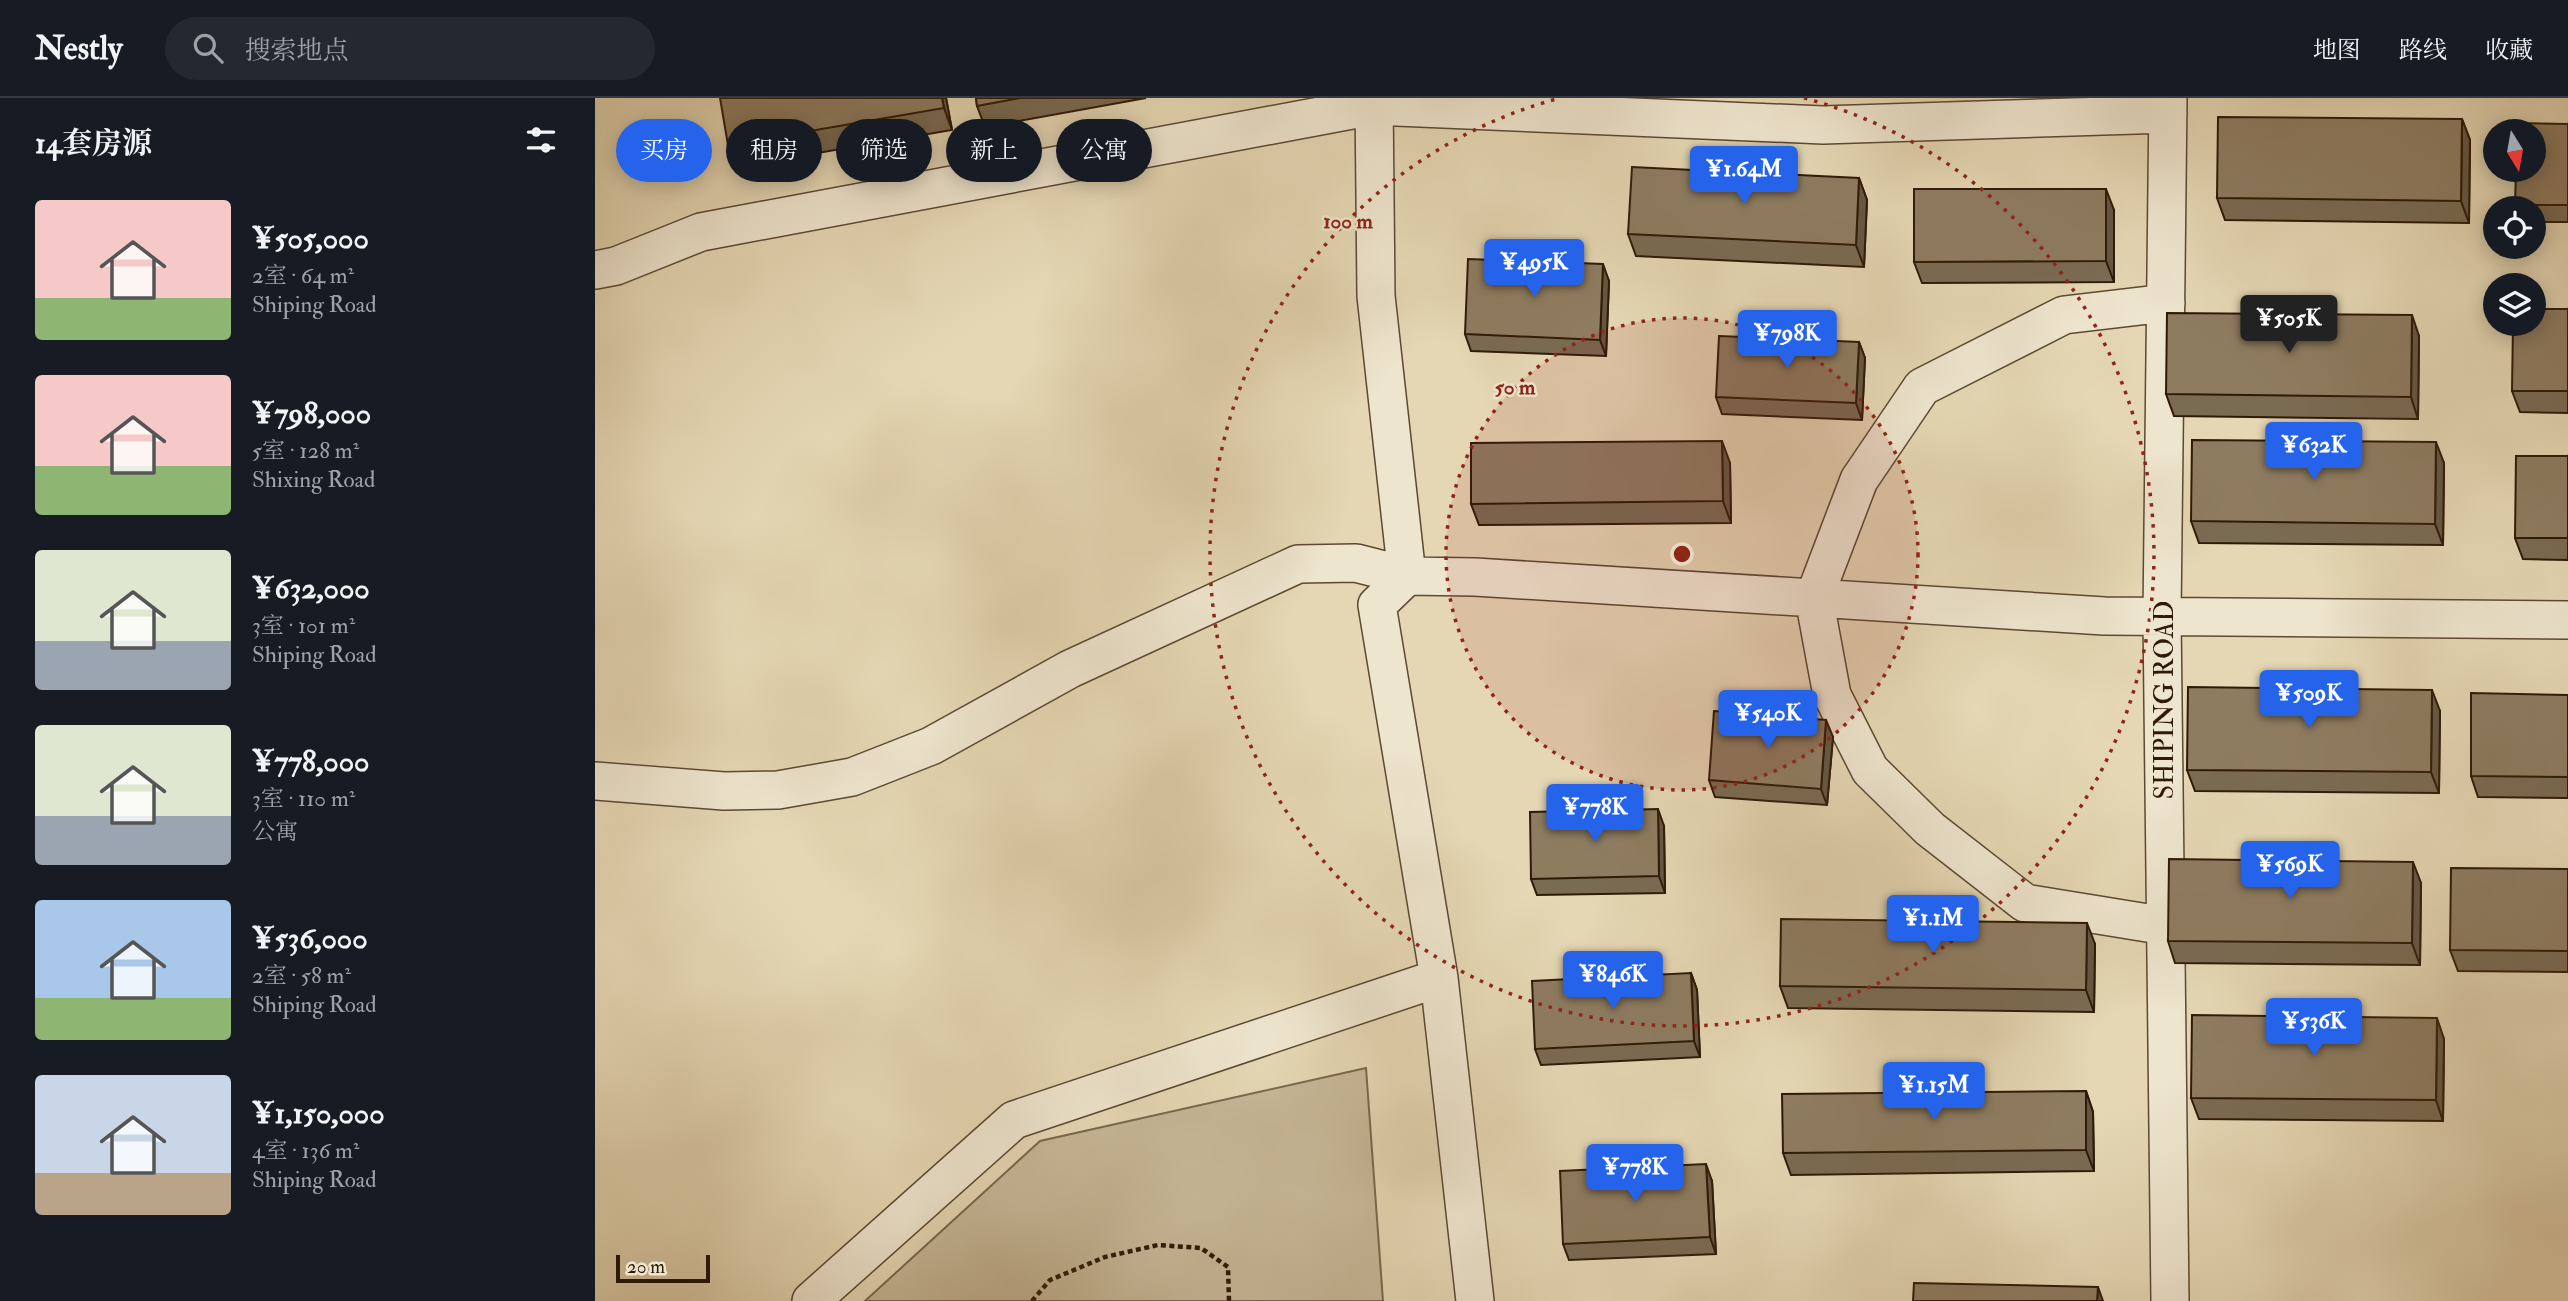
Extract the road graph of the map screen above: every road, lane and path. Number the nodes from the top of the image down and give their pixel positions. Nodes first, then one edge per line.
1 (1373, 102) edge
2 (2168, 106) edge
3 (595, 270) edge
4 (2166, 303) junction
5 (1407, 576) junction
6 (1814, 598) junction
7 (2162, 616) junction
8 (2568, 620) edge
9 (595, 781) edge
10 (2166, 926) junction
11 (1440, 978) junction
12 (811, 1301) edge
13 (1032, 1301) edge
14 (1229, 1301) edge
15 (1475, 1301) edge
16 (2170, 1301) edge

1 - 2 street
1 - 3 street
1 - 5 street
2 - 4 street, SHIPING ROAD
4 - 6 street
4 - 7 street, SHIPING ROAD
5 - 6 street
5 - 9 street
5 - 11 street
6 - 7 street
6 - 10 street
7 - 8 street
7 - 10 street, SHIPING ROAD
10 - 16 street, SHIPING ROAD
11 - 12 street
11 - 15 street
13 - 14 path

